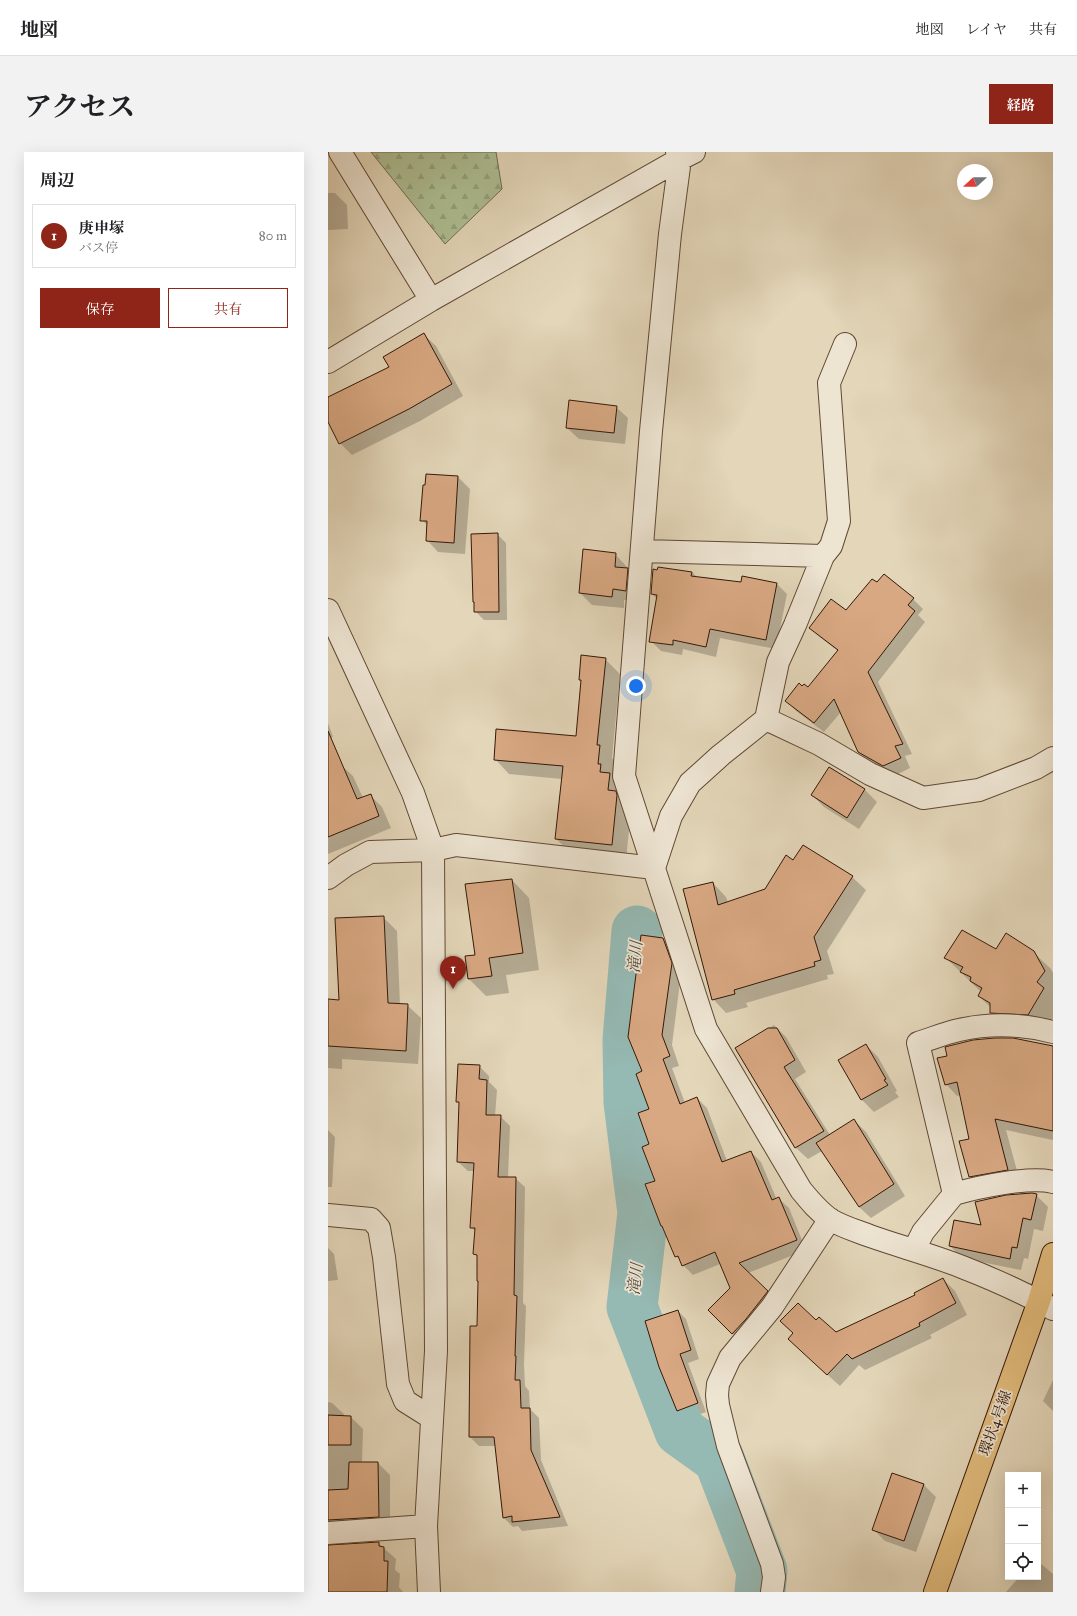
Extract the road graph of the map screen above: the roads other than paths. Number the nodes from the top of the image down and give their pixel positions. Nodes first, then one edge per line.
1 (340, 152) edge
2 (683, 154) edge
3 (431, 300) junction
4 (845, 344) dead end
5 (328, 362) edge
6 (642, 551) junction
7 (822, 556) junction
8 (328, 610) edge
9 (766, 719) junction
10 (1053, 758) edge
11 (433, 850) junction
12 (654, 868) junction
13 (328, 878) edge
14 (1053, 1032) edge
15 (1053, 1182) edge
16 (954, 1194) junction
17 (328, 1215) edge
18 (830, 1219) junction
19 (914, 1250) junction
20 (1053, 1254) edge
21 (1046, 1305) edge
22 (432, 1418) junction
23 (426, 1526) junction
24 (328, 1533) edge
25 (429, 1592) edge
26 (772, 1592) edge
27 (935, 1592) edge

1 - 3 street
2 - 3 street
2 - 6 street
3 - 5 street
4 - 7 street
6 - 7 street
6 - 12 street
7 - 9 street
8 - 11 street
9 - 10 street
9 - 12 street
11 - 12 street
11 - 13 street
11 - 22 street
12 - 18 street
14 - 16 street
15 - 16 street
16 - 19 street
17 - 22 street
18 - 19 street
18 - 26 street
19 - 21 street
20 - 21 main road, 環状4号線
21 - 27 main road, 環状4号線
22 - 23 street
23 - 24 street
23 - 25 street

